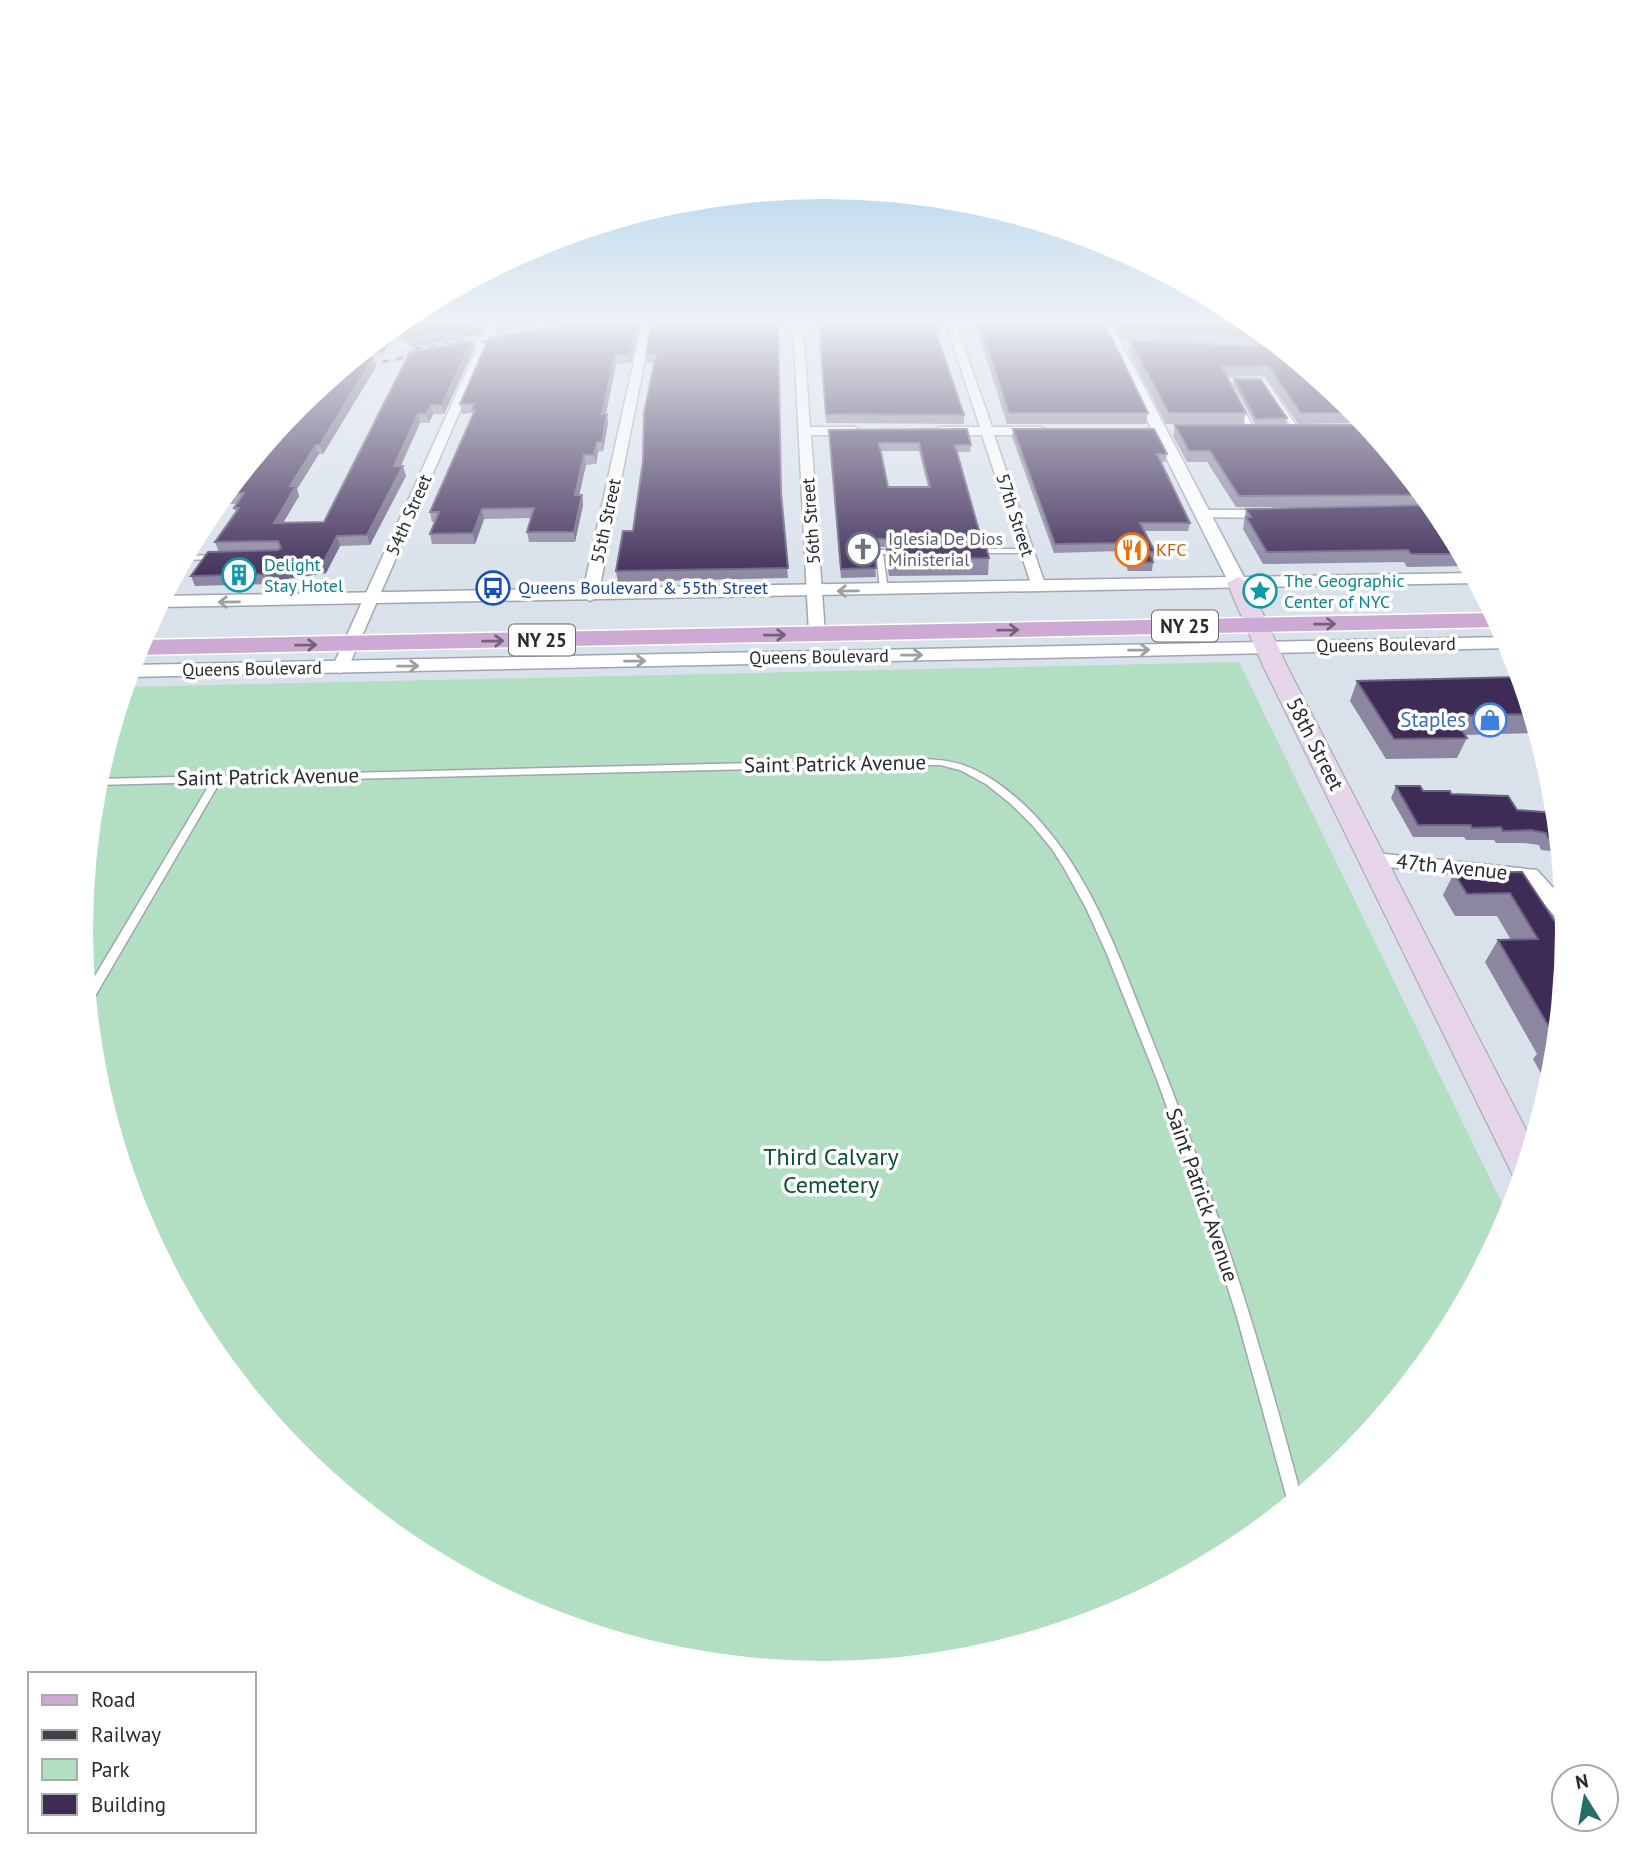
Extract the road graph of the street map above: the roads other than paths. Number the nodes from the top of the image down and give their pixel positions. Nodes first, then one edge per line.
1 (454, 411) edge
2 (629, 411) edge
3 (804, 411) edge
4 (980, 411) edge
5 (1159, 411) edge
6 (1244, 411) edge
7 (1287, 411) edge
8 (1144, 430) edge
9 (1169, 430) junction
10 (1257, 430) joint
11 (1302, 430) joint
12 (805, 431) junction
13 (867, 431) edge
14 (932, 431) edge
15 (987, 431) junction
16 (1053, 431) edge
17 (1205, 514) junction
18 (1290, 514) edge
19 (1027, 551) junction
20 (907, 552) edge
21 (962, 552) edge
22 (224, 557) edge
23 (195, 558) edge
24 (1465, 580) edge
25 (1039, 587) junction
26 (884, 590) junction
27 (590, 596) junction
28 (1475, 599) edge
29 (170, 603) edge
30 (816, 612) junction
31 (1253, 615) junction
32 (1486, 620) edge
33 (361, 622) junction
34 (160, 625) edge
35 (1496, 642) edge
36 (150, 646) edge
37 (340, 668) junction
38 (141, 671) edge
39 (216, 779) junction
40 (108, 782) edge
41 (1375, 860) junction
42 (1554, 903) edge
43 (95, 986) edge
44 (1520, 1153) edge
45 (1292, 1492) edge

1 - 33 street, 54th Street
2 - 27 street, 55th Street
3 - 12 street, 56th Street
4 - 15 street, 57th Street
5 - 9 street, 58th Street
6 - 10 lane
7 - 11 lane
8 - 9 street
9 - 17 street, 58th Street
10 - 11 street
12 - 13 street
12 - 30 street, 56th Street
14 - 15 street
15 - 16 street
15 - 19 street, 57th Street
17 - 18 street
17 - 31 street, 58th Street
19 - 21 lane
19 - 25 street, 57th Street
20 - 26 lane
22 - 23 lane
24 - 31 street, Queens Boulevard
25 - 26 street, Queens Boulevard
25 - 31 street, Queens Boulevard
26 -> 30 street, Queens Boulevard
27 - 30 street, Queens Boulevard
27 - 33 street, Queens Boulevard
28 - 31 main road, Queens Boulevard / NY 25
33 -> 29 street, Queens Boulevard
30 - 31 main road, Queens Boulevard / NY 25
30 - 33 main road, Queens Boulevard / NY 25
31 -> 32 main road, Queens Boulevard / NY 25
31 - 35 street, Queens Boulevard
37 -> 31 street, Queens Boulevard
31 - 41 main road, 58th Street
33 - 34 main road, Queens Boulevard / NY 25
36 -> 33 main road, Queens Boulevard / NY 25
33 - 37 street, 54th Street
37 - 38 street, Queens Boulevard
39 - 40 lane, Saint Patrick Avenue
39 - 43 lane
39 - 45 lane, Saint Patrick Avenue
41 - 42 street, 47th Avenue
41 - 44 main road, 58th Street

